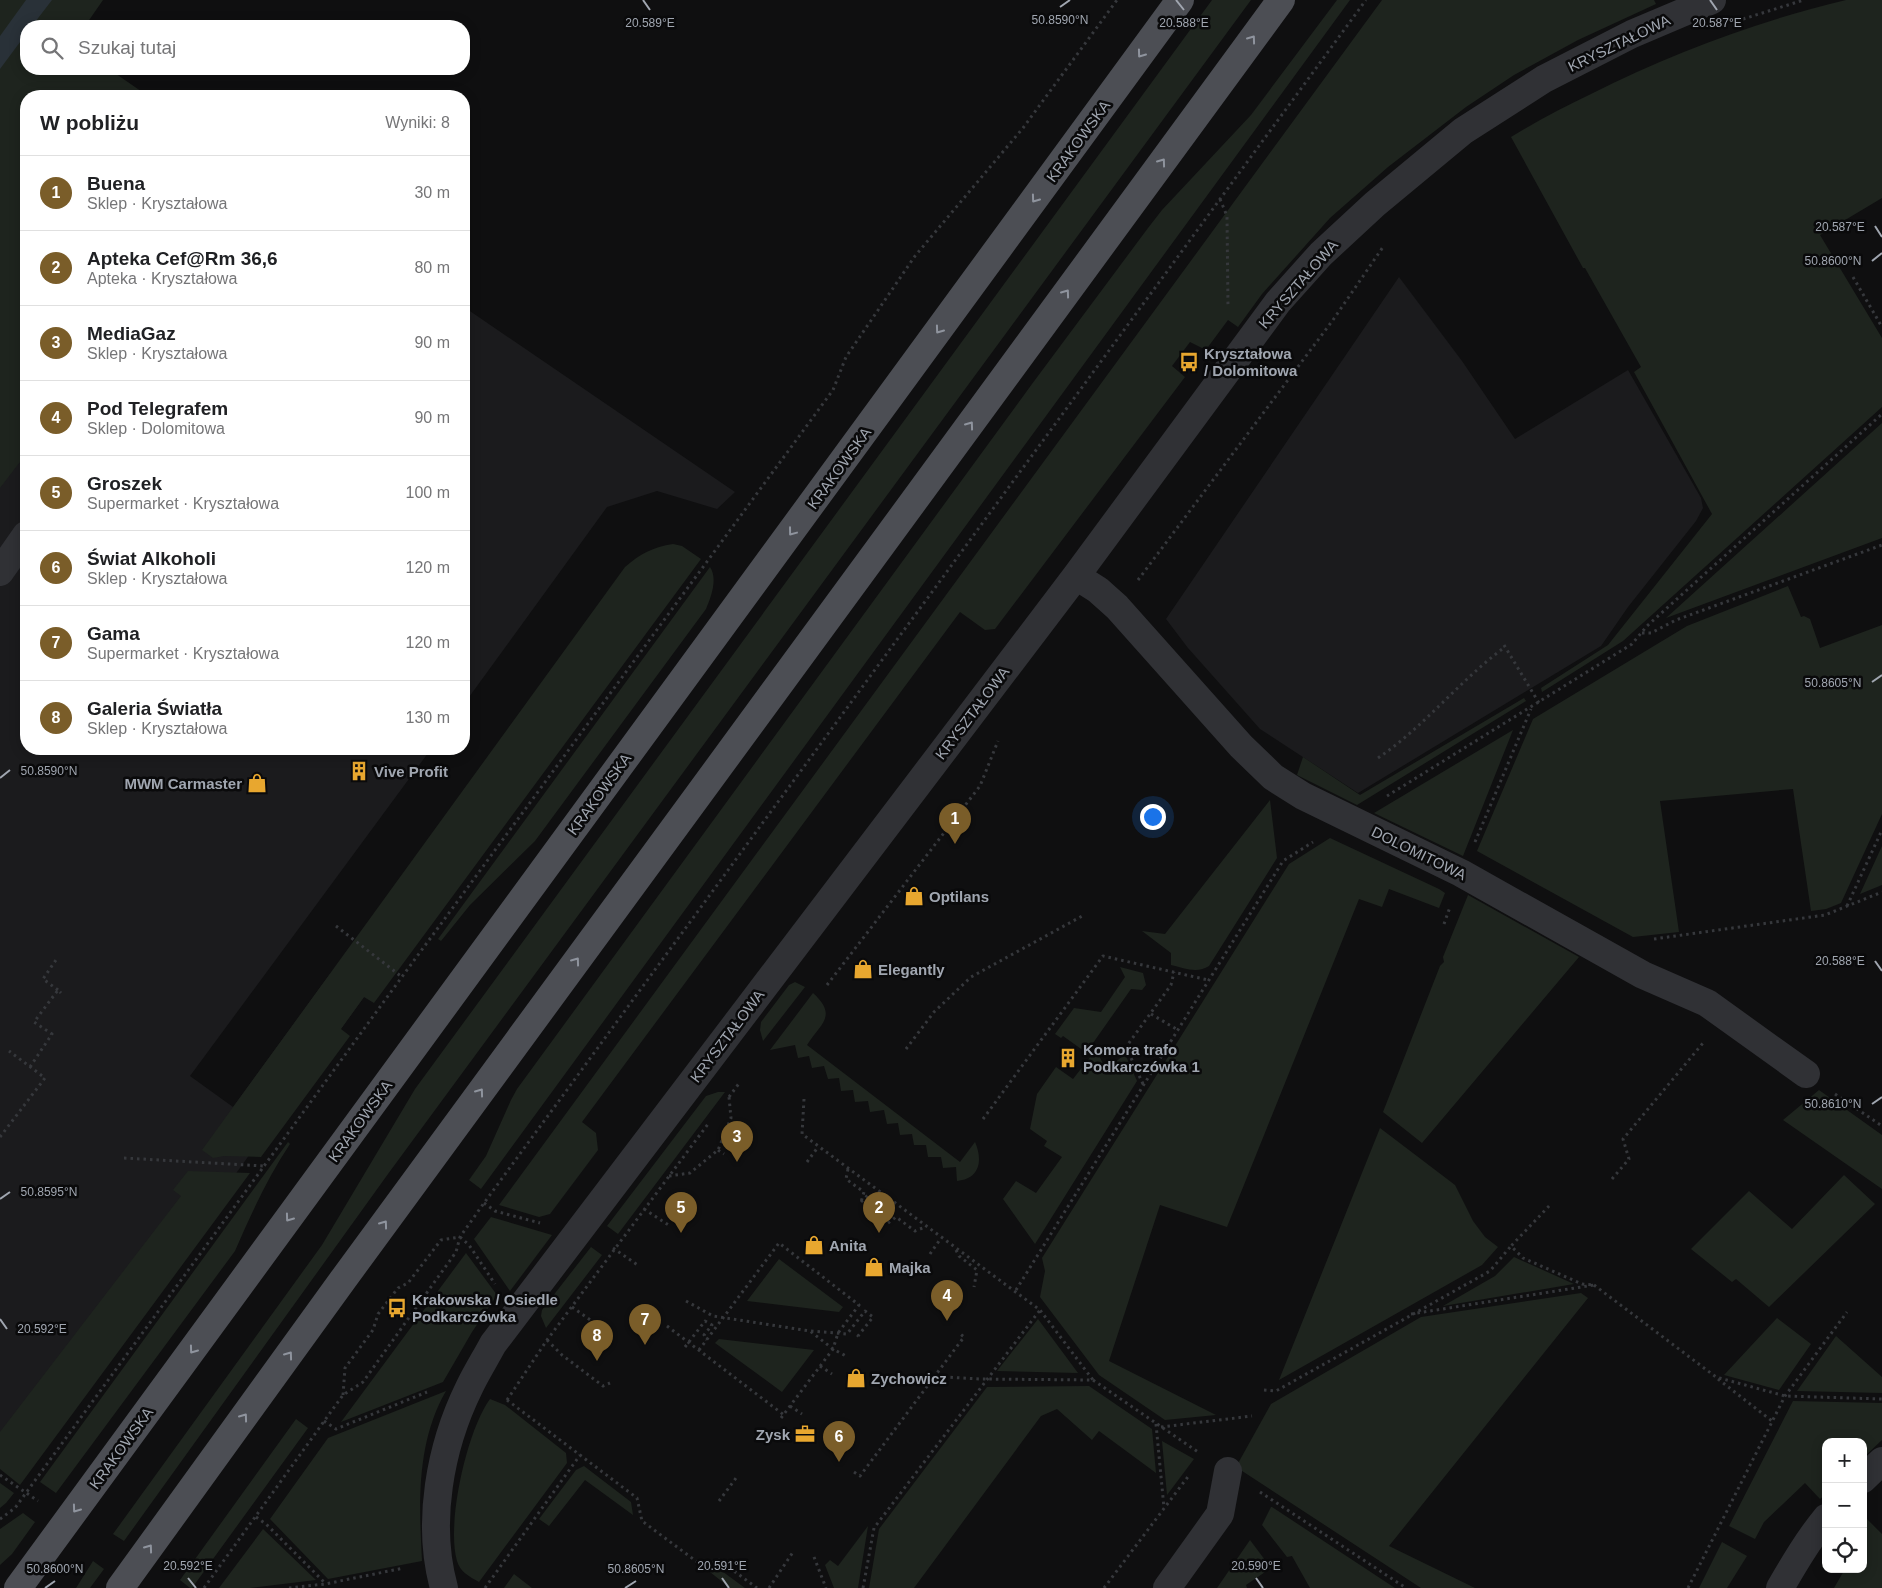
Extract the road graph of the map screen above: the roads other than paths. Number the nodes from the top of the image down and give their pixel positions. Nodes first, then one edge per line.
1 (1180, 0) edge
2 (1281, 0) edge
3 (1712, 0) edge
4 (20, 544) edge
5 (0, 572) edge
6 (1076, 576) junction
7 (1806, 1074) road end
8 (1882, 1461) edge
9 (1228, 1471) road end
10 (1867, 1475) edge
11 (1822, 1523) edge
12 (442, 1580) edge
13 (18, 1588) edge
14 (120, 1588) edge
15 (1167, 1588) edge
16 (1780, 1588) edge

1 -> 13 main road, KRAKOWSKA
14 -> 2 main road
3 - 6 street, KRYSZTAŁOWA
4 - 5 street
6 - 7 street, DOLOMITOWA
6 - 12 street, KRYSZTAŁOWA
8 - 10 street
9 - 15 street
11 - 16 street

